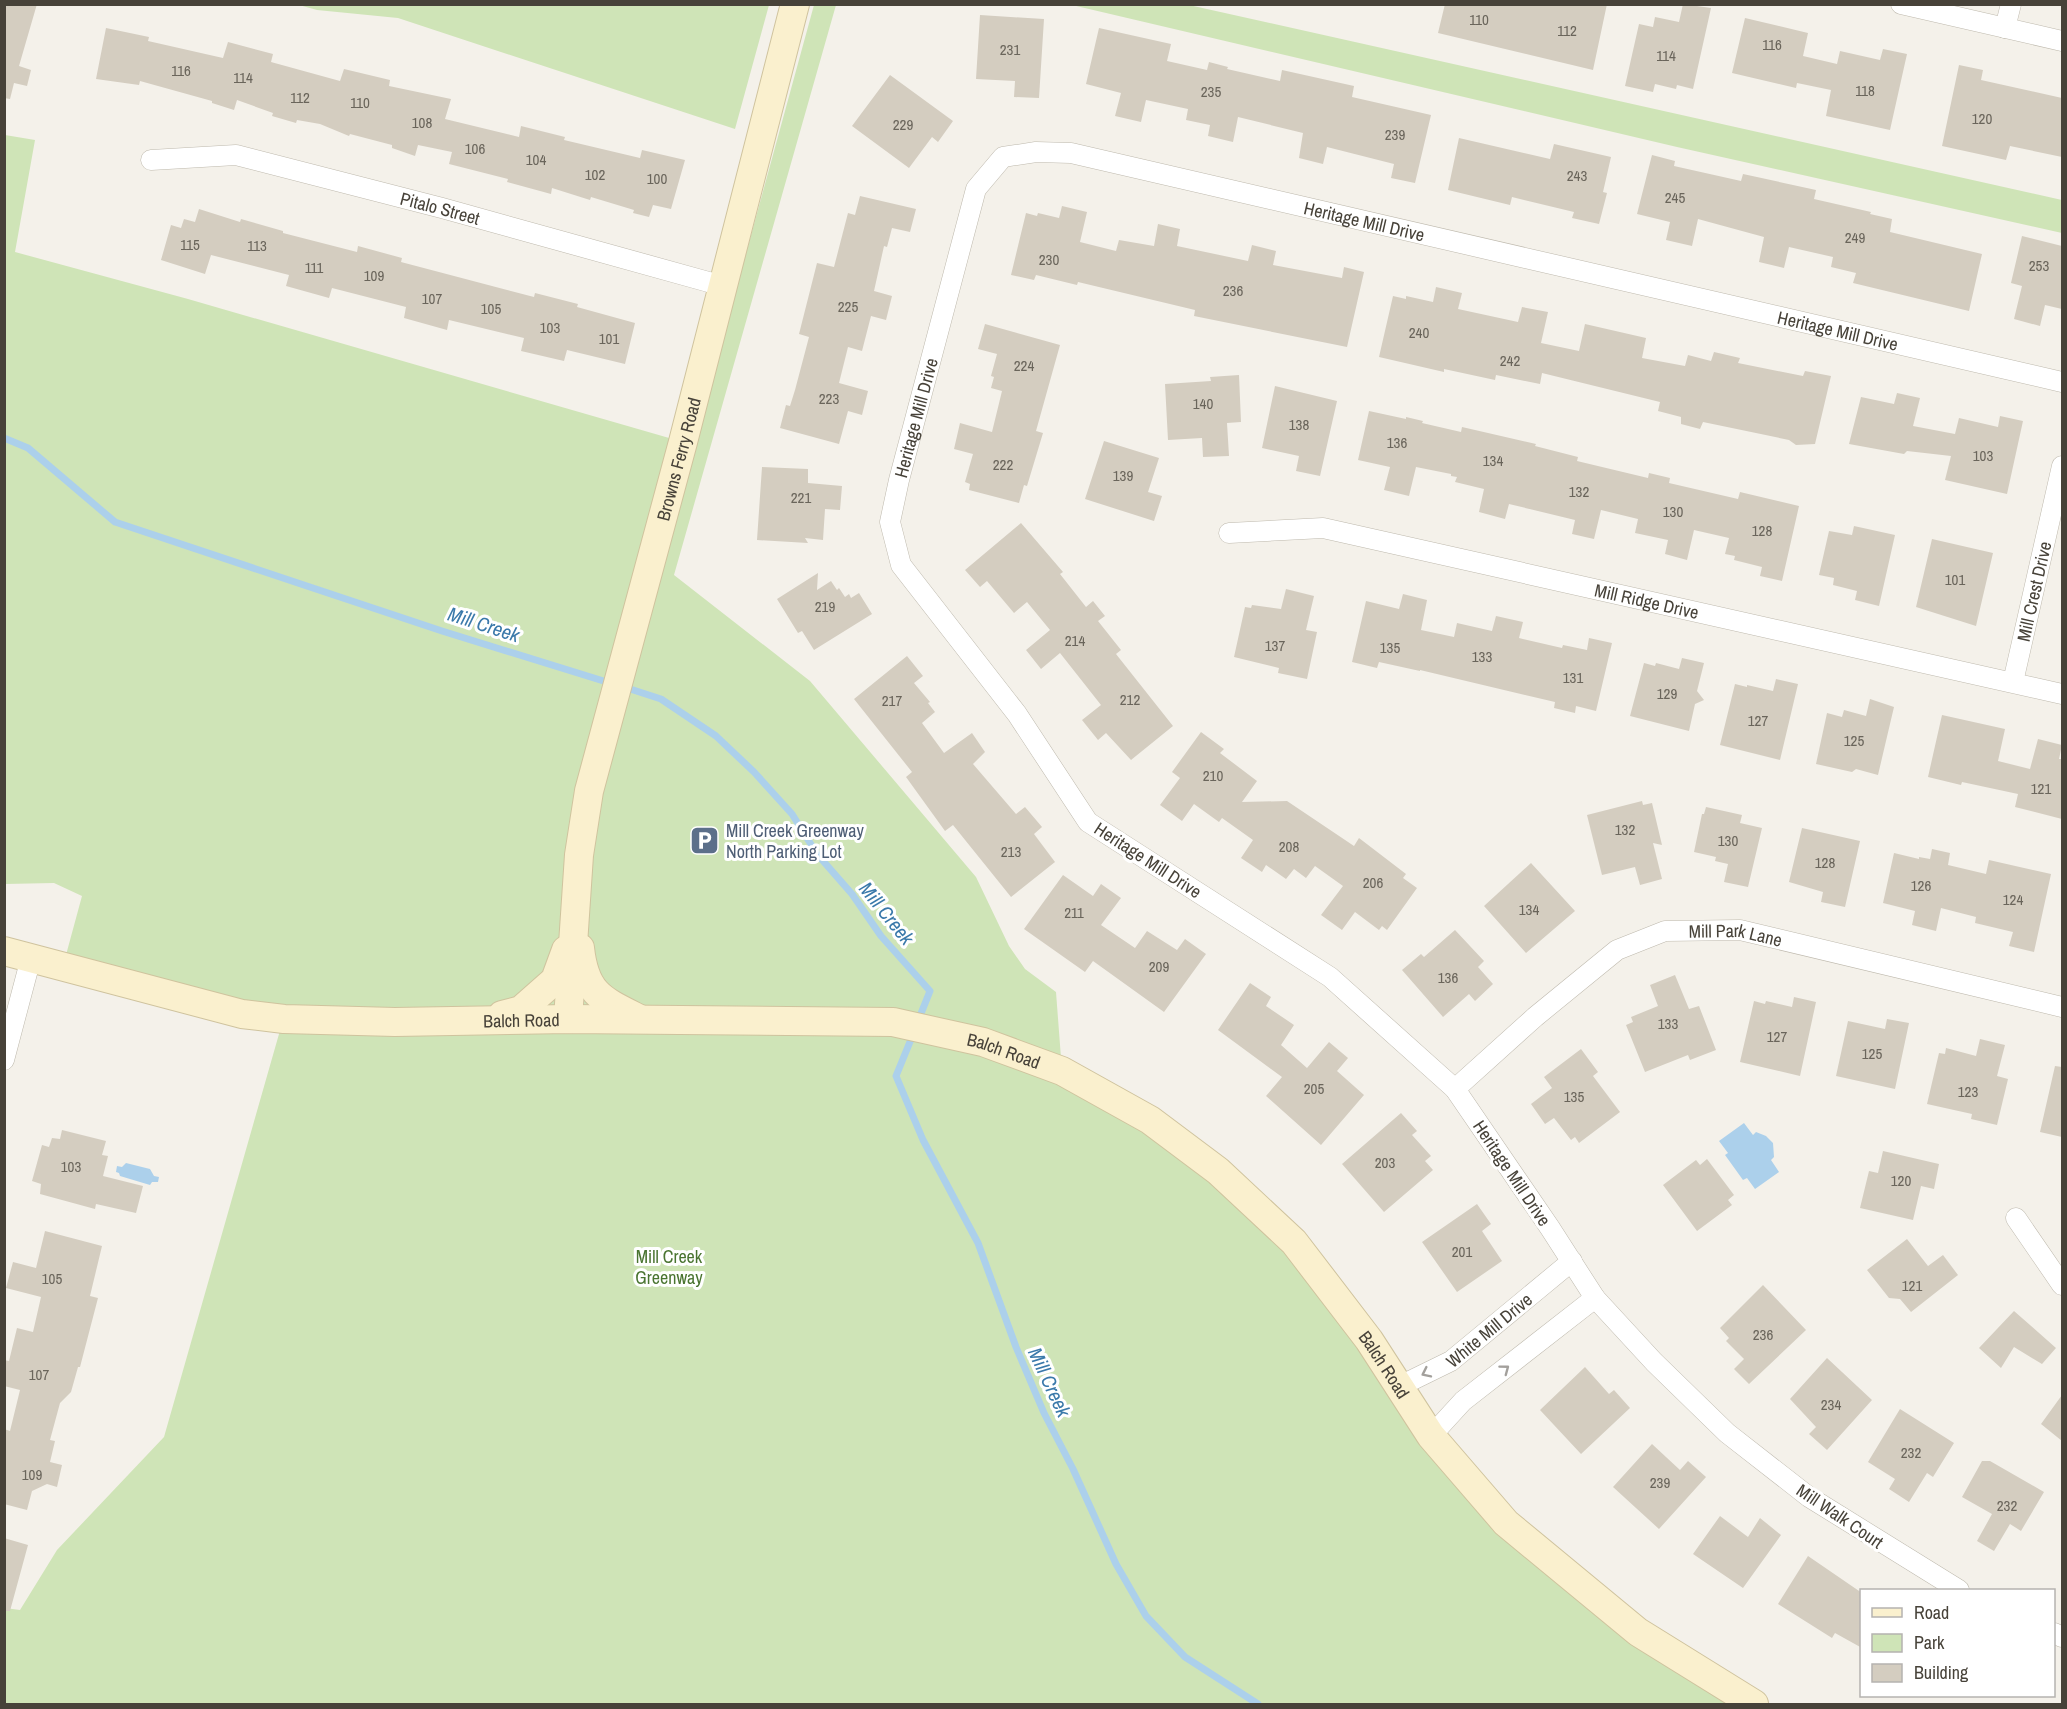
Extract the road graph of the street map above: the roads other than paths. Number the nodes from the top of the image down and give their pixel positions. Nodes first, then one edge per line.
1 (795, 4) edge
2 (1901, 4) edge
3 (2011, 4) edge
4 (2005, 28) junction
5 (2062, 41) edge
6 (151, 160) dead end
7 (723, 286) junction
8 (2062, 382) edge
9 (2062, 466) edge
10 (1229, 533) dead end
11 (2013, 682) junction
12 (2062, 694) edge
13 (576, 916) junction
14 (18, 954) edge
15 (2062, 1007) edge
16 (568, 1019) junction
17 (477, 1020) junction
18 (642, 1020) junction
19 (4, 1060) edge
20 (1455, 1089) junction
21 (2016, 1218) dead end
22 (1572, 1261) junction
23 (2062, 1285) edge
24 (1595, 1298) junction
25 (1398, 1387) junction
26 (1727, 1433) joint
27 (1431, 1436) junction
28 (1957, 1589) edge
29 (1754, 1704) edge

1 - 7 street, Browns Ferry Road
2 - 4 street
3 - 4 street
4 - 5 street
6 - 7 street, Pitalo Street
7 - 13 street, Browns Ferry Road
8 - 20 street, Heritage Mill Drive
9 - 11 street, Mill Crest Drive
10 - 11 street, Mill Ridge Drive
11 - 12 street, Mill Ridge Drive
13 - 16 street, Browns Ferry Road
13 - 17 street, Browns Ferry Road
13 - 18 street, Browns Ferry Road
14 - 17 street, Balch Road
14 - 19 street
15 - 20 street, Mill Park Lane
16 - 17 street, Balch Road
16 - 18 street, Balch Road
18 - 25 street, Balch Road
20 - 22 street, Heritage Mill Drive
21 - 23 street
22 - 24 street, Heritage Mill Drive
22 -> 25 street, White Mill Drive
24 - 26 street, Heritage Mill Drive
27 -> 24 street
25 - 27 street, Balch Road
26 - 28 street, Mill Walk Court
27 - 29 street, Balch Road

